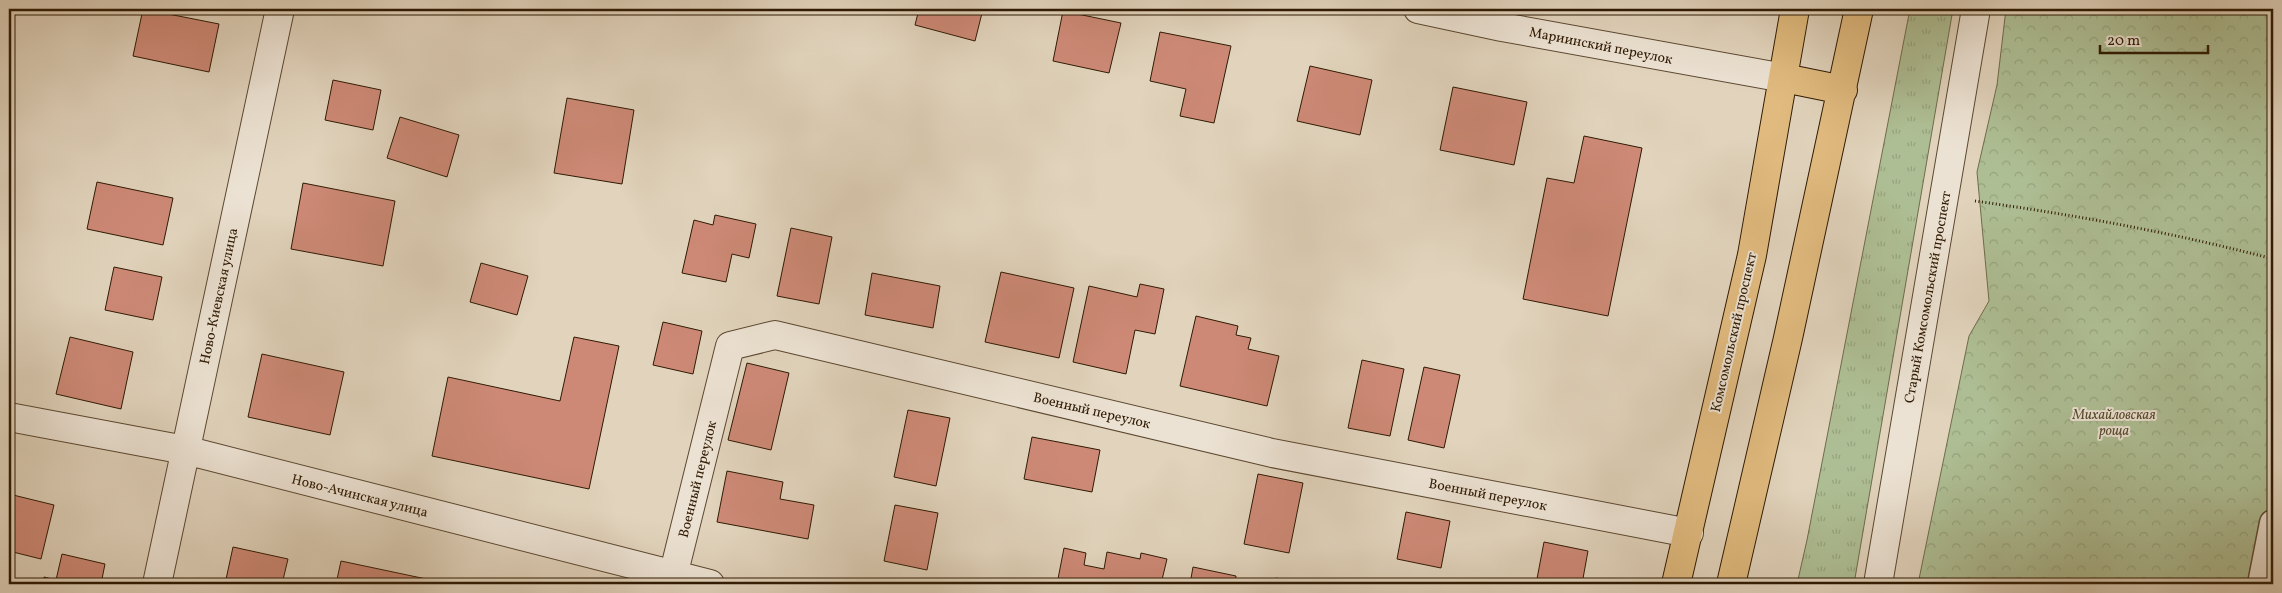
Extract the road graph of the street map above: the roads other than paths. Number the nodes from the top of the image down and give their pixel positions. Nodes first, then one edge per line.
1 (280, 9) edge
2 (1418, 9) edge
3 (1795, 9) edge
4 (1860, 9) edge
5 (1976, 9) edge
6 (1784, 78) junction
7 (1843, 90) junction
8 (9, 417) edge
9 (185, 450) junction
10 (2273, 522) edge
11 (1689, 533) junction
12 (673, 576) junction
13 (157, 584) edge
14 (710, 584) edge
15 (1676, 584) edge
16 (1731, 584) edge
17 (1878, 584) edge
18 (2261, 584) edge

1 - 9 street, Ново-Киевская улица
2 - 6 street, Мариинский переулок
3 - 6 main road, Комсомольский проспект
4 - 7 main road
5 - 17 street, Старый Комсомольский проспект
6 - 7 main road
6 - 11 main road, Комсомольский проспект
7 - 16 main road
8 - 9 street, Ново-Ачинская улица
9 - 12 street, Ново-Ачинская улица
9 - 13 street, Ново-Киевская улица
10 - 18 street
11 - 12 street, Военный переулок
11 - 15 main road, Комсомольский проспект
12 - 14 street, Ново-Ачинская улица

